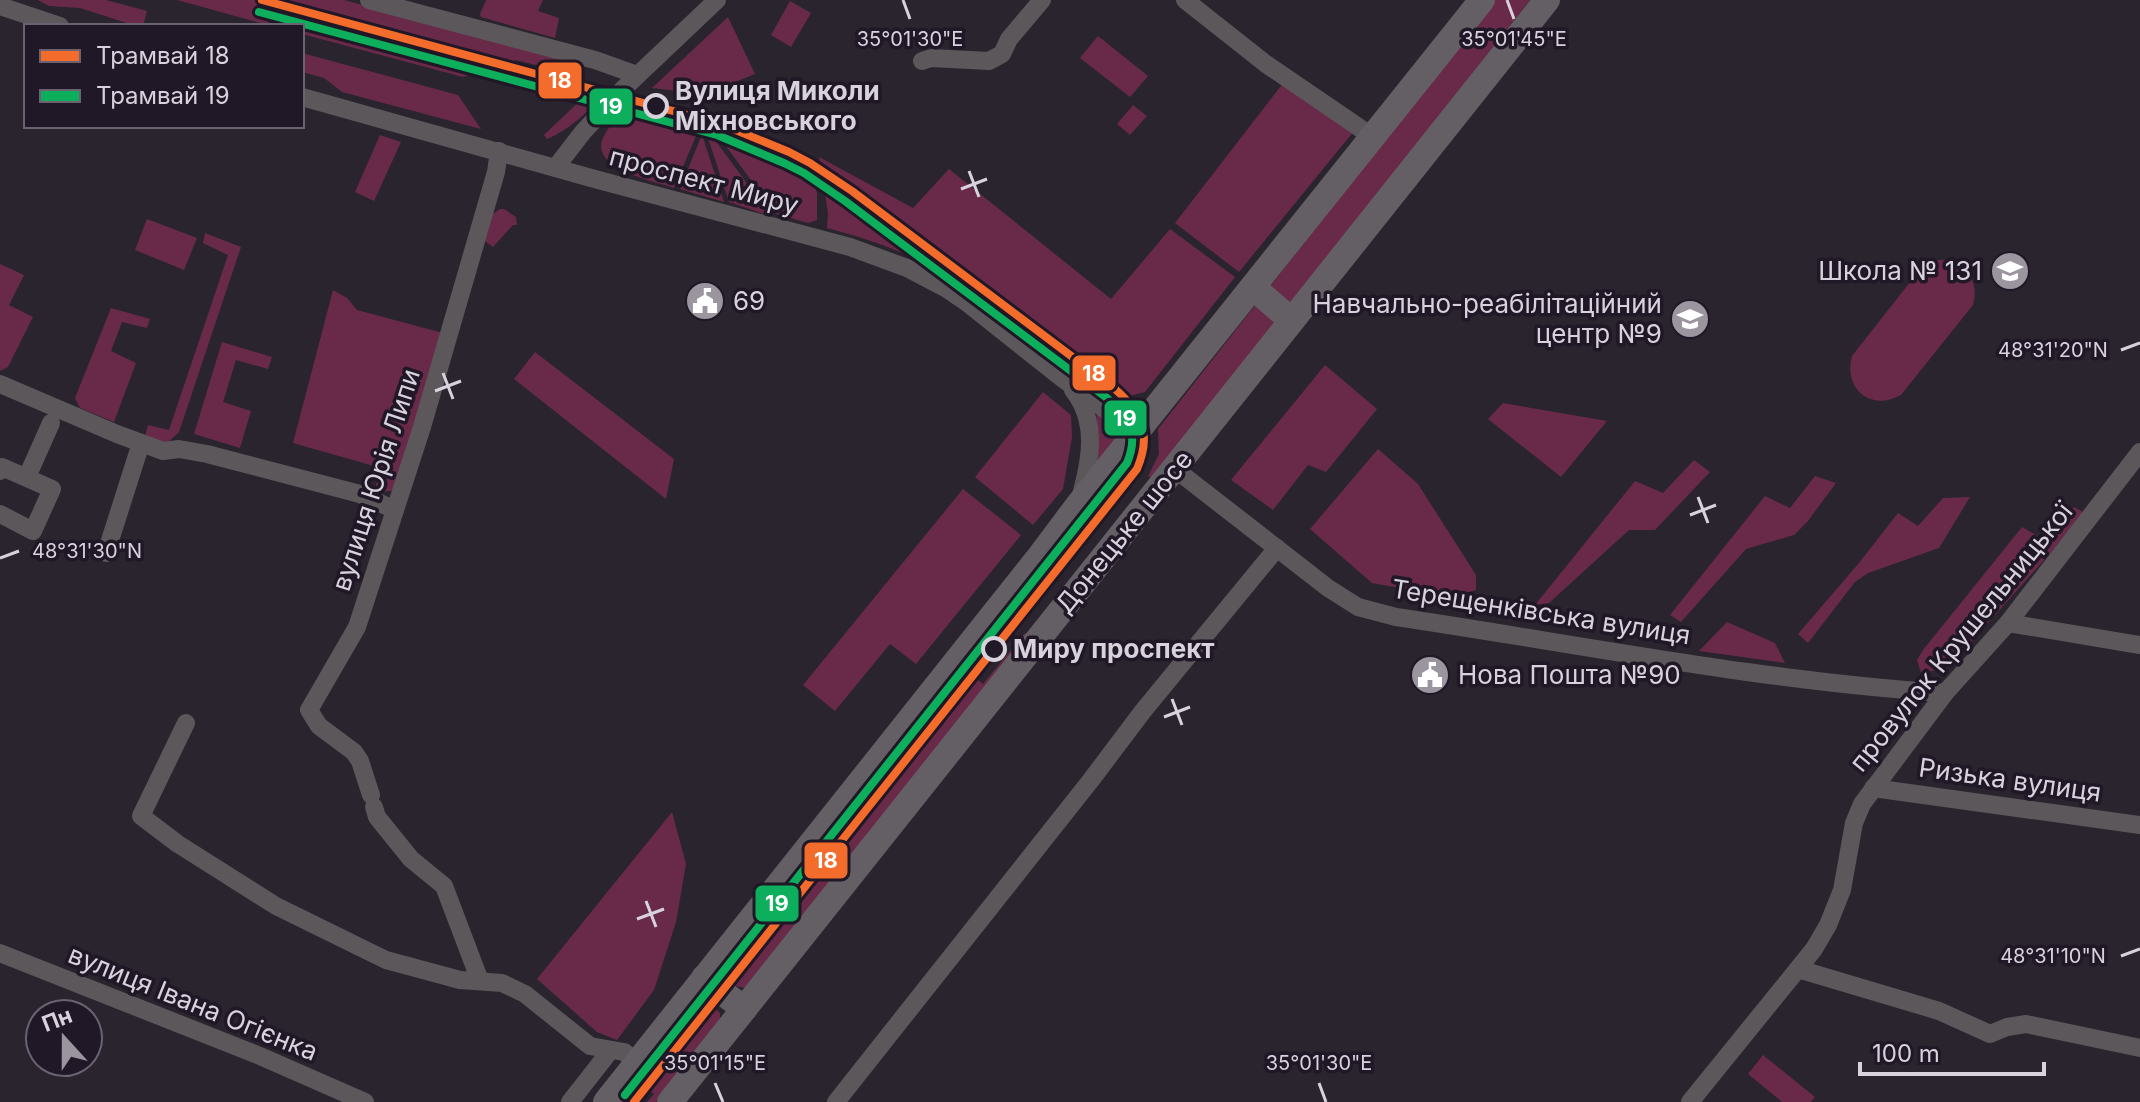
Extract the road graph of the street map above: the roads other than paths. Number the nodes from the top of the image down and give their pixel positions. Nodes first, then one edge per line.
1 (369, 0) edge
2 (717, 0) edge
3 (1042, 0) edge
4 (1185, 0) edge
5 (1482, 0) edge
6 (1547, 0) edge
7 (12, 6) edge
8 (55, 24) edge
9 (922, 61) dead end
10 (637, 75) junction
11 (304, 98) edge
12 (1373, 137) junction
13 (499, 151) junction
14 (556, 167) junction
15 (1254, 288) junction
16 (1291, 320) junction
17 (1063, 379) junction
18 (0, 384) edge
19 (51, 423) dead end
20 (1143, 424) junction
21 (141, 443) junction
22 (2140, 452) edge
23 (1175, 469) junction
24 (0, 471) edge
25 (27, 477) junction
26 (1079, 504) junction
27 (395, 510) junction
28 (0, 514) edge
29 (1277, 548) junction
30 (106, 553) dead end
31 (2008, 623) junction
32 (2140, 645) edge
33 (1945, 693) junction
34 (186, 723) dead end
35 (1873, 788) junction
36 (2140, 825) edge
37 (0, 953) edge
38 (1798, 969) junction
39 (704, 978) junction
40 (480, 981) junction
41 (744, 1009) junction
42 (2140, 1048) edge
43 (610, 1051) junction
44 (637, 1062) junction
45 (365, 1102) edge
46 (570, 1102) edge
47 (606, 1102) edge
48 (670, 1102) edge
49 (836, 1102) edge
50 (1690, 1102) edge

1 - 10 street
2 - 10 street
3 - 9 street
4 - 12 street
5 - 12 highway, Донецьке шосе
6 - 16 highway, Донецьке шосе
7 - 8 street
10 - 14 street
11 - 13 street, проспект Миру
12 - 15 highway, Донецьке шосе
13 - 14 street, проспект Миру
13 - 27 street, вулиця Юрія Липи
14 - 17 street, проспект Миру
15 - 16 highway
15 - 20 highway, Донецьке шосе
16 - 23 highway, Донецьке шосе
17 - 20 street, проспект Миру
17 - 26 street, проспект Миру
18 - 21 street
19 - 25 street
20 - 26 highway, Донецьке шосе
21 - 27 street
21 - 30 street
22 - 31 street, провулок Крушельницької
23 - 29 street, Терещенківська вулиця
23 - 41 highway, Донецьке шосе
24 - 25 street
25 - 28 street
26 - 39 highway, Донецьке шосе
27 - 40 street, вулиця Юрія Липи
29 - 33 street, Терещенківська вулиця
29 - 49 street
31 - 32 street
31 - 33 street, провулок Крушельницької
33 - 35 street, провулок Крушельницької
34 - 40 street
35 - 36 street, Ризька вулиця
35 - 38 street, провулок Крушельницької
37 - 45 street, вулиця Івана Огієнка
38 - 42 street
38 - 50 street, провулок Крушельницької
39 - 41 highway
39 - 44 highway, Донецьке шосе
40 - 43 street
41 - 48 highway, Донецьке шосе
43 - 44 street
43 - 46 street
44 - 47 highway, Донецьке шосе

